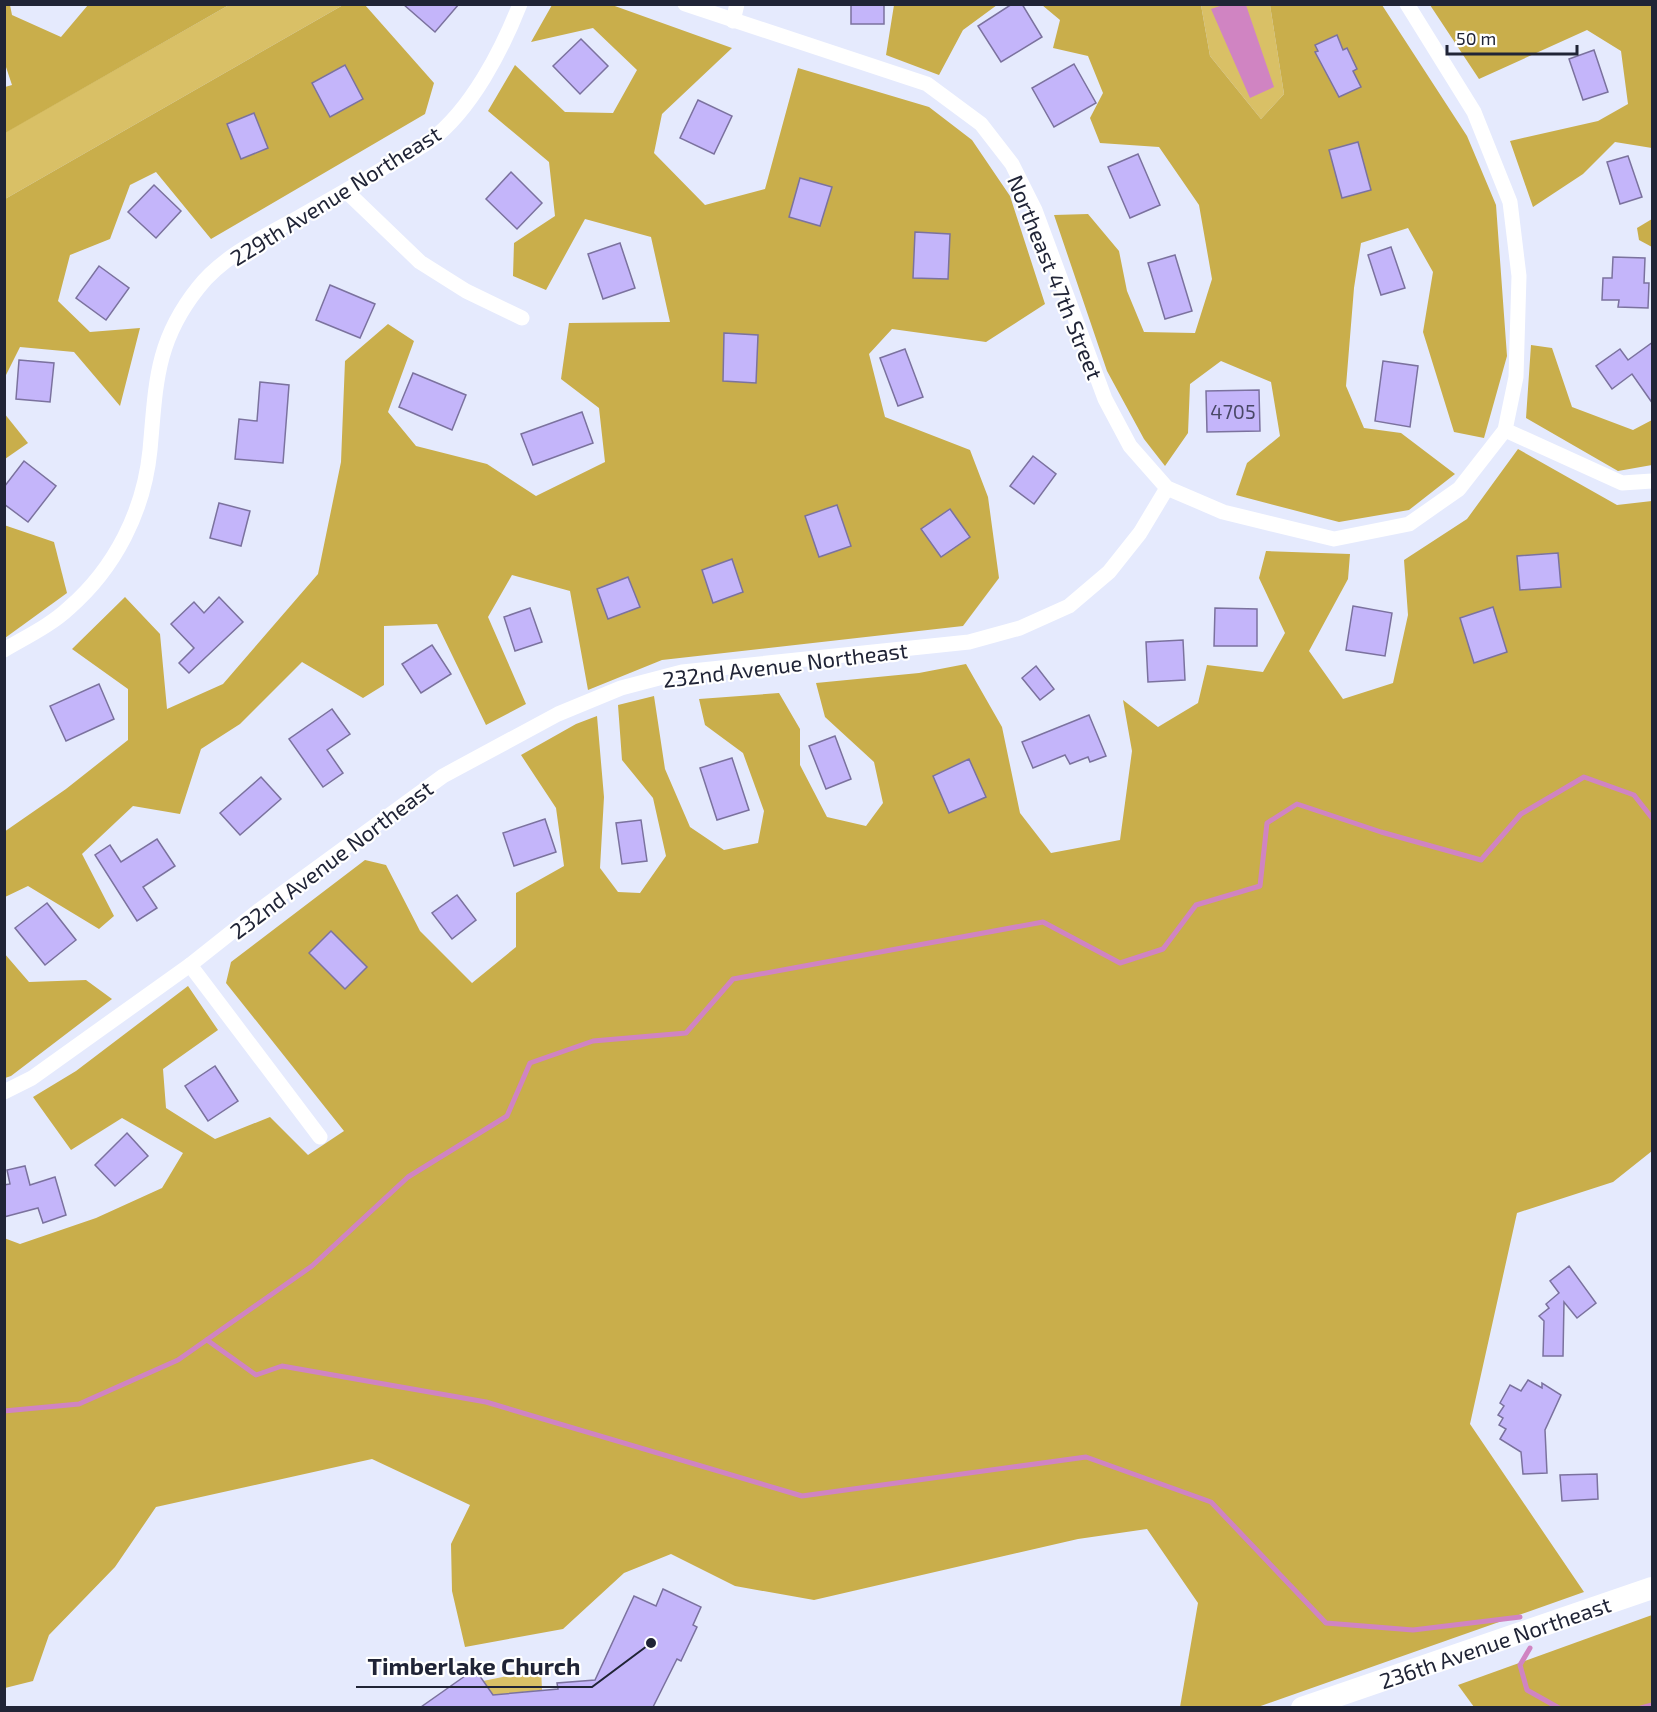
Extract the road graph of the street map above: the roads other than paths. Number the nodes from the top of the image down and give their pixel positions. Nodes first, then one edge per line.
1 (520, 4) edge
2 (685, 4) edge
3 (737, 4) edge
4 (1407, 4) edge
5 (733, 21) junction
6 (346, 191) junction
7 (522, 318) dead end
8 (1505, 430) junction
9 (1653, 481) edge
10 (1167, 488) junction
11 (4, 650) edge
12 (190, 965) junction
13 (4, 1092) edge
14 (320, 1137) dead end
15 (1653, 1588) edge
16 (1302, 1707) edge

1 - 6 street, 229th Avenue Northeast
2 - 5 street, Northeast 47th Street
3 - 5 street
4 - 8 street
5 - 10 street, Northeast 47th Street
6 - 7 street
6 - 11 street, 229th Avenue Northeast
8 - 9 street
8 - 10 street
10 - 12 street, 232nd Avenue Northeast
12 - 13 street, 232nd Avenue Northeast
12 - 14 street
15 - 16 street, 236th Avenue Northeast

